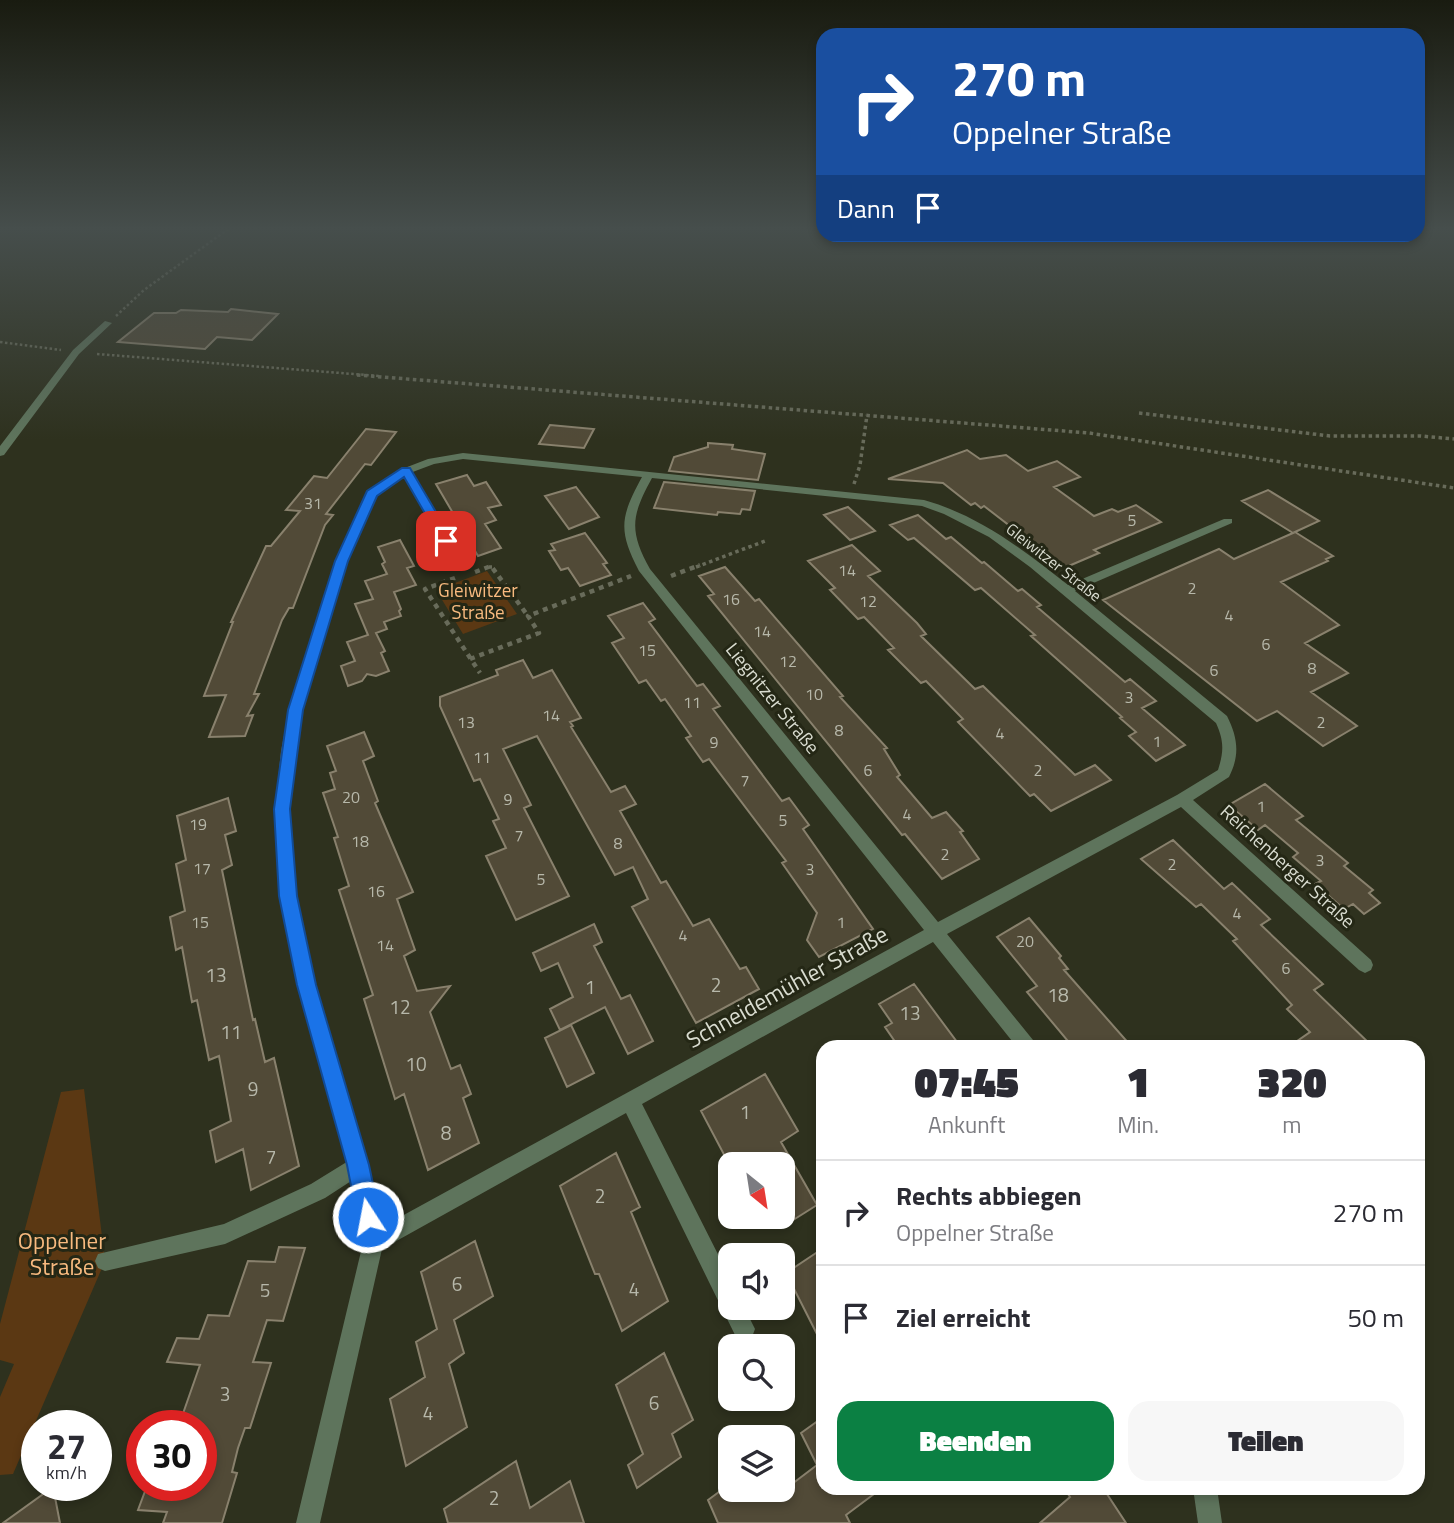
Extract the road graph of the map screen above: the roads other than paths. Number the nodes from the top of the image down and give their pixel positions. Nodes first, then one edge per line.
1 (108, 323) road end
2 (0, 453) edge
3 (406, 471) junction
4 (648, 476) junction
5 (1228, 521) dead end
6 (460, 564) road end
7 (1066, 590) junction
8 (1224, 773) joint
9 (1182, 799) junction
10 (935, 932) junction
11 (1365, 965) dead end
12 (1022, 1040) edge
13 (631, 1102) junction
14 (358, 1165) junction
15 (373, 1243) junction
16 (105, 1261) dead end
17 (718, 1277) edge
18 (740, 1320) edge
19 (744, 1329) dead end
20 (1206, 1495) edge
21 (309, 1523) edge
22 (1210, 1523) edge

1 - 2 street
3 - 4 street, Gleiwitzer Straße
3 - 6 street
3 - 14 street
4 - 7 street, Gleiwitzer Straße
4 - 10 street, Liegnitzer Straße
5 - 7 street
7 - 8 street, Gleiwitzer Straße
8 - 9 street, Schneidemühler Straße
9 - 10 street, Schneidemühler Straße
9 - 11 street, Reichenberger Straße
10 - 12 street, Liegnitzer Straße
10 - 13 street, Schneidemühler Straße
13 - 15 street, Schneidemühler Straße
13 - 17 street
14 - 15 street
14 - 16 street
15 - 21 street
18 - 19 street
20 - 22 street

